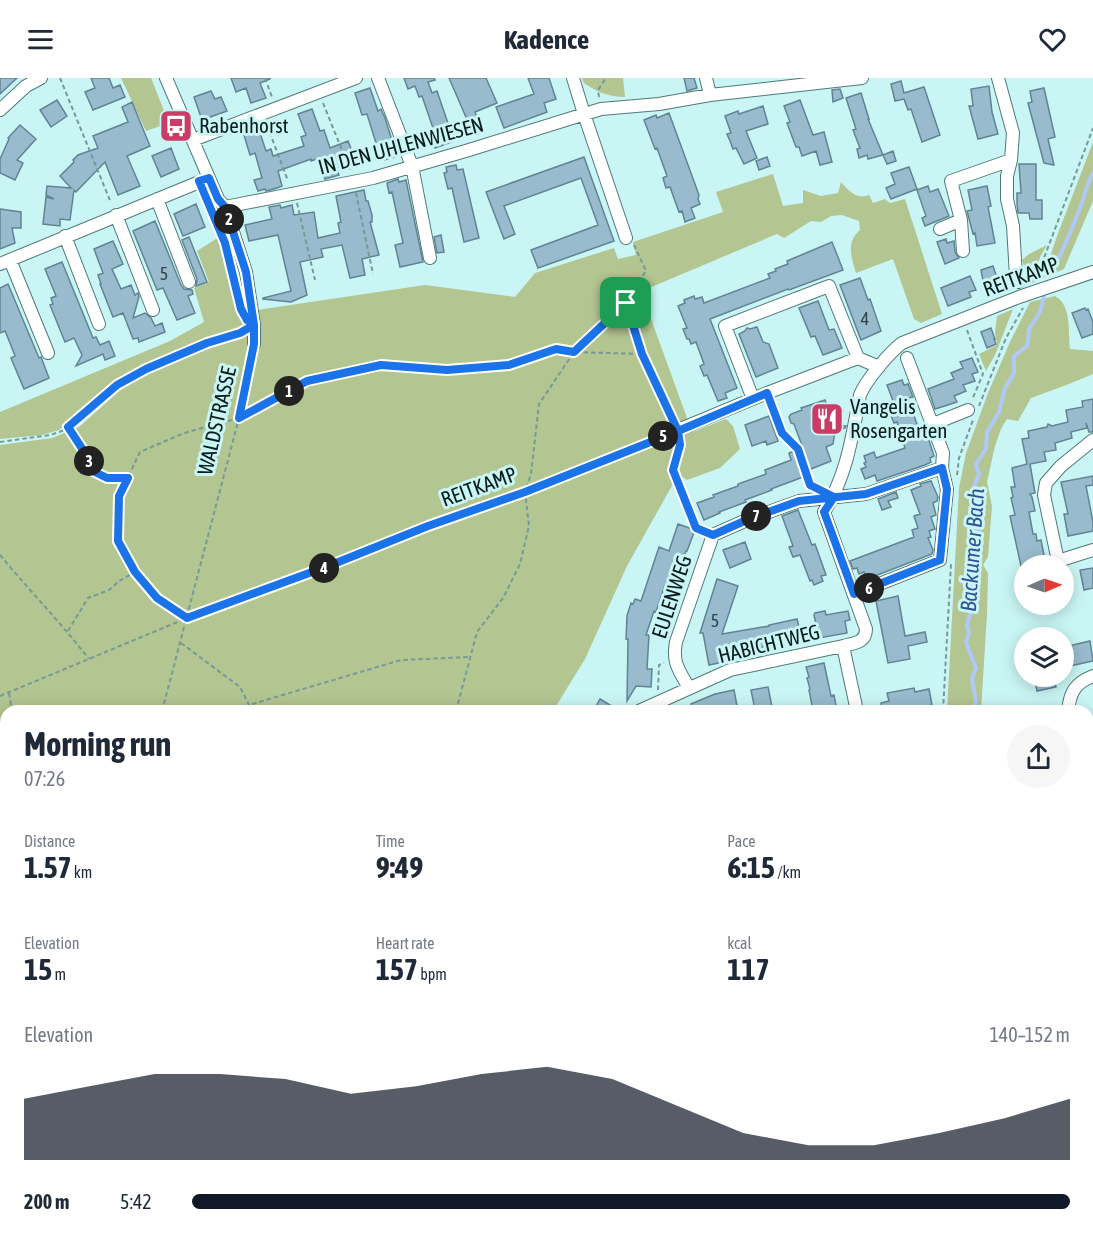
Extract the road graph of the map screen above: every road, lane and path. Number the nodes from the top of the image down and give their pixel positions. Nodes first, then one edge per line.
1 (41, 78) edge
2 (60, 78) edge
3 (166, 78) edge
4 (266, 78) edge
5 (356, 78) edge
6 (378, 78) edge
7 (573, 78) edge
8 (606, 78) edge
9 (706, 78) edge
10 (862, 78) edge
11 (998, 78) edge
12 (836, 80) edge
13 (772, 83) edge
14 (710, 95) junction
15 (276, 109) junction
16 (601, 109) junction
17 (0, 110) edge
18 (584, 114) junction
19 (1093, 128) edge
20 (193, 140) junction
21 (1011, 160) junction
22 (412, 166) junction
23 (209, 178) junction
24 (157, 199) junction
25 (207, 202) dead end
26 (225, 207) junction
27 (116, 215) junction
28 (961, 220) junction
29 (940, 229) dead end
30 (219, 230) dead end
31 (64, 236) junction
32 (626, 238) joint
33 (963, 251) dead end
34 (430, 258) dead end
35 (5, 262) edge
36 (1092, 274) edge
37 (189, 282) dead end
38 (1018, 282) dead end
39 (1032, 293) junction
40 (626, 303) junction
41 (153, 310) dead end
42 (963, 319) junction
43 (99, 324) dead end
44 (254, 325) junction
45 (254, 344) joint
46 (574, 352) junction
47 (48, 354) dead end
48 (642, 354) junction
49 (858, 358) junction
50 (907, 358) dead end
51 (879, 367) junction
52 (767, 393) junction
53 (753, 399) junction
54 (973, 413) junction
55 (239, 418) junction
56 (933, 424) junction
57 (68, 427) junction
58 (678, 431) junction
59 (661, 437) joint
60 (1093, 440) edge
61 (0, 442) edge
62 (942, 468) junction
63 (956, 477) dead end
64 (128, 478) junction
65 (525, 492) junction
66 (834, 497) junction
67 (713, 535) junction
68 (1093, 550) edge
69 (0, 555) edge
70 (952, 559) dead end
71 (135, 572) junction
72 (854, 594) junction
73 (187, 618) junction
74 (68, 631) junction
75 (181, 643) junction
76 (843, 646) junction
77 (470, 657) junction
78 (89, 659) junction
79 (675, 660) junction
80 (1093, 676) edge
81 (689, 688) junction
82 (9, 692) junction
83 (0, 696) edge
84 (658, 702) junction
85 (11, 705) edge
86 (164, 705) edge
87 (249, 705) joint
88 (458, 705) edge
89 (652, 705) edge
90 (856, 705) edge
91 (943, 705) edge
92 (1068, 705) edge

1 - 17 street
2 - 27 path
3 - 20 street, WALDSTRASSE
4 - 15 path
5 - 15 street
6 - 22 street
7 - 18 street
8 - 16 path
9 - 14 street
10 - 12 street, IN DEN UHLENWIESEN
11 - 21 street
12 - 13 street, IN DEN UHLENWIESEN
13 - 14 street, IN DEN UHLENWIESEN
14 - 16 street, IN DEN UHLENWIESEN
15 - 20 street
16 - 18 street, IN DEN UHLENWIESEN
18 - 22 street, IN DEN UHLENWIESEN
18 - 32 street
19 - 39 path
20 - 23 street, WALDSTRASSE
21 - 28 street
21 - 38 street
22 - 26 street, IN DEN UHLENWIESEN
22 - 34 street
23 - 24 street
23 - 26 street, WALDSTRASSE
24 - 27 street
24 - 37 street
25 - 30 path
26 - 44 street, WALDSTRASSE
27 - 31 street
27 - 41 street
28 - 29 street
28 - 33 street
31 - 35 street
31 - 43 street
32 - 40 path
35 - 47 street
36 - 39 street, REITKAMP
39 - 42 street, REITKAMP
39 - 54 path
40 - 46 path
40 - 48 path
42 - 51 street, REITKAMP
42 - 54 path, REITKAMP
44 - 45 street, WALDSTRASSE
44 - 57 path
45 - 55 path, WALDSTRASSE
46 - 48 path
46 - 55 path
46 - 65 path
48 - 58 path
49 - 51 street
49 - 52 street
49 - 53 street
50 - 56 street
51 - 66 street, REITKAMP
52 - 53 street
52 - 66 path
53 - 58 street
54 - 56 street
54 - 63 path
55 - 64 path
55 - 73 path, WALDSTRASSE
56 - 62 street
57 - 61 path
57 - 64 path
58 - 59 street
58 - 67 path
59 - 65 path, REITKAMP
60 - 68 street
62 - 66 street, EULENWEG
62 - 72 street
64 - 71 path
65 - 73 path, REITKAMP
65 - 77 path
66 - 67 street, EULENWEG
66 - 72 street, REITKAMP
67 - 79 street, EULENWEG
69 - 74 path
70 - 91 path
71 - 73 path
71 - 74 path
72 - 76 street, HABICHTWEG
73 - 75 path, WALDSTRASSE
73 - 78 path, REITKAMP
74 - 78 path
75 - 86 path, WALDSTRASSE
75 - 87 path
76 - 81 street, HABICHTWEG
76 - 90 street
77 - 87 path
77 - 88 path
78 - 82 path, REITKAMP
79 - 81 street, EULENWEG
79 - 84 path
80 - 92 street
81 - 84 street, HABICHTWEG
82 - 83 path, REITKAMP
82 - 85 path
84 - 89 street, HABICHTWEG

